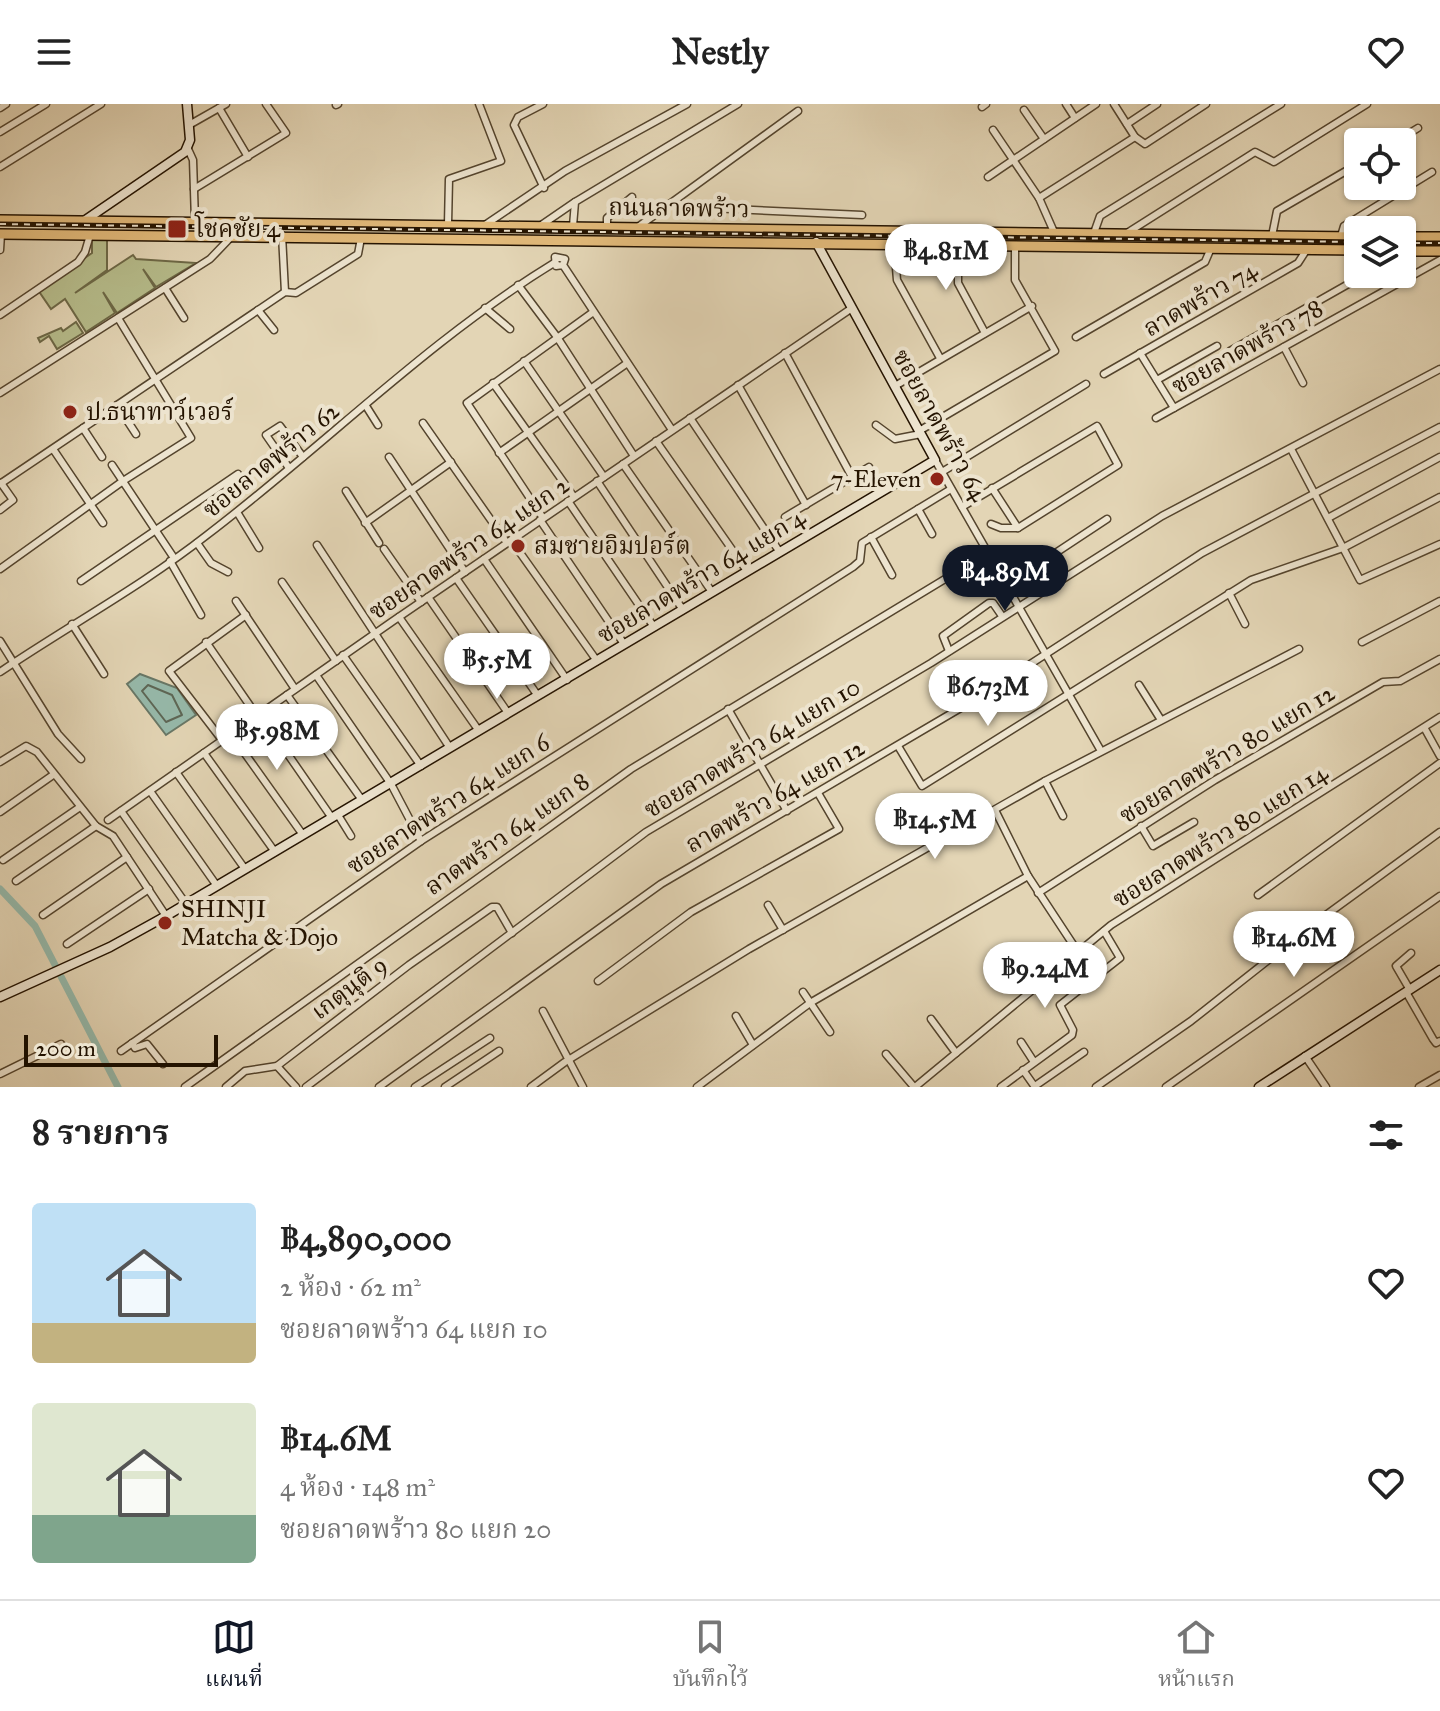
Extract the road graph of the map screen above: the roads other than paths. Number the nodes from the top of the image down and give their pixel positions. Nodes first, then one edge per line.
1 (6, 104) edge
2 (46, 104) edge
3 (101, 104) edge
4 (187, 104) edge
5 (266, 104) edge
6 (479, 104) edge
7 (543, 104) edge
8 (687, 104) edge
9 (738, 104) edge
10 (1066, 104) edge
11 (1096, 104) edge
12 (1114, 104) edge
13 (1157, 104) edge
14 (1206, 104) edge
15 (1281, 104) edge
16 (1367, 104) edge
17 (223, 106) edge
18 (0, 108) edge
19 (1024, 110) dead end
20 (798, 111) dead end
21 (1075, 118) junction
22 (1127, 124) junction
23 (189, 125) junction
24 (993, 130) dead end
25 (0, 132) edge
26 (1135, 137) junction
27 (1044, 139) junction
28 (188, 149) junction
29 (248, 157) junction
30 (1014, 160) junction
31 (0, 167) edge
32 (1344, 172) edge
33 (1432, 172) dead end
34 (988, 177) dead end
35 (544, 188) junction
36 (194, 189) junction
37 (632, 197) dead end
38 (1039, 198) junction
39 (575, 202) junction
40 (710, 208) dead end
41 (862, 215) dead end
42 (0, 220) edge
43 (84, 221) junction
44 (195, 221) junction
45 (448, 224) junction
46 (485, 225) junction
47 (540, 226) junction
48 (573, 226) junction
49 (607, 227) junction
50 (638, 227) junction
51 (815, 230) junction
52 (1054, 232) junction
53 (1094, 233) junction
54 (1, 234) edge
55 (1126, 234) junction
56 (90, 235) junction
57 (233, 235) junction
58 (282, 235) junction
59 (362, 236) junction
60 (1272, 236) junction
61 (1292, 236) junction
62 (1341, 236) junction
63 (1344, 236) edge
64 (447, 237) junction
65 (1416, 237) edge
66 (1440, 237) edge
67 (560, 239) junction
68 (816, 242) junction
69 (894, 243) junction
70 (958, 244) junction
71 (1015, 245) junction
72 (1211, 248) junction
73 (1291, 249) junction
74 (1307, 249) junction
75 (0, 250) edge
76 (1344, 250) edge
77 (1416, 254) edge
78 (560, 255) junction
79 (1440, 259) edge
80 (554, 263) junction
81 (563, 265) junction
82 (518, 285) junction
83 (1344, 286) edge
84 (165, 288) junction
85 (285, 292) junction
86 (1032, 306) junction
87 (485, 308) junction
88 (852, 308) junction
89 (258, 310) junction
90 (592, 313) junction
91 (0, 315) edge
92 (118, 318) junction
93 (184, 318) dead end
94 (510, 329) dead end
95 (274, 330) dead end
96 (985, 333) junction
97 (557, 337) junction
98 (1076, 337) dead end
99 (1217, 346) dead end
100 (1284, 347) junction
101 (1230, 351) dead end
102 (785, 353) junction
103 (1140, 353) junction
104 (940, 358) junction
105 (524, 361) junction
106 (626, 364) junction
107 (1440, 369) edge
108 (1104, 374) dead end
109 (157, 379) junction
110 (1157, 380) junction
111 (493, 383) junction
112 (1303, 383) dead end
113 (1086, 384) dead end
114 (738, 385) junction
115 (895, 386) junction
116 (592, 389) junction
117 (0, 393) edge
118 (117, 405) junction
119 (366, 406) junction
120 (1174, 408) junction
121 (559, 412) junction
122 (690, 418) junction
123 (1156, 418) dead end
124 (423, 423) dead end
125 (378, 425) dead end
126 (876, 425) dead end
127 (1440, 427) edge
128 (83, 428) junction
129 (672, 430) junction
130 (920, 432) junction
131 (529, 433) junction
132 (136, 434) dead end
133 (656, 441) junction
134 (53, 449) junction
135 (1291, 449) junction
136 (499, 453) junction
137 (634, 456) junction
138 (102, 457) dead end
139 (303, 457) junction
140 (389, 457) dead end
141 (1440, 457) edge
142 (935, 460) junction
143 (451, 462) junction
144 (623, 464) junction
145 (112, 465) dead end
146 (869, 467) dead end
147 (289, 468) junction
148 (942, 472) junction
149 (238, 474) dead end
150 (604, 477) junction
151 (852, 477) junction
152 (123, 481) junction
153 (597, 481) junction
154 (1, 483) edge
155 (992, 488) junction
156 (411, 489) junction
157 (951, 489) junction
158 (346, 491) dead end
159 (1315, 494) junction
160 (1440, 497) edge
161 (571, 499) junction
162 (92, 505) junction
163 (806, 505) junction
164 (962, 507) junction
165 (918, 509) junction
166 (0, 510) edge
167 (237, 512) junction
168 (785, 517) dead end
169 (1328, 518) junction
170 (542, 519) junction
171 (1107, 519) dead end
172 (103, 523) dead end
173 (365, 523) junction
174 (991, 524) dead end
175 (1018, 528) junction
176 (156, 531) junction
177 (932, 534) dead end
178 (871, 537) junction
179 (509, 542) junction
180 (197, 543) junction
181 (1440, 544) edge
182 (317, 545) dead end
183 (259, 548) dead end
184 (1343, 548) junction
185 (779, 551) junction
186 (988, 553) junction
187 (484, 559) junction
188 (172, 560) junction
189 (0, 569) edge
190 (747, 571) junction
191 (228, 572) dead end
192 (465, 572) junction
193 (892, 575) dead end
194 (456, 578) junction
195 (81, 581) dead end
196 (282, 582) dead end
197 (1007, 585) junction
198 (712, 592) junction
199 (1229, 593) junction
200 (424, 600) junction
201 (236, 601) dead end
202 (1440, 601) edge
203 (1018, 605) junction
204 (683, 610) junction
205 (201, 615) dead end
206 (246, 615) junction
207 (1002, 616) junction
208 (399, 617) junction
209 (72, 624) junction
210 (1245, 624) dead end
211 (655, 628) junction
212 (373, 635) junction
213 (206, 642) junction
214 (1362, 642) dead end
215 (1, 644) edge
216 (624, 644) junction
217 (1299, 649) dead end
218 (949, 651) junction
219 (1046, 654) junction
220 (343, 655) junction
221 (1440, 659) edge
222 (336, 661) junction
223 (597, 661) junction
224 (13, 664) junction
225 (0, 672) edge
226 (104, 674) dead end
227 (316, 675) junction
228 (567, 680) junction
229 (1139, 685) dead end
230 (295, 689) junction
231 (287, 695) junction
232 (1069, 695) junction
233 (538, 696) junction
234 (728, 709) junction
235 (508, 713) junction
236 (260, 717) junction
237 (1440, 717) edge
238 (1161, 720) junction
239 (1425, 729) junction
240 (479, 731) junction
241 (231, 734) junction
242 (222, 740) junction
243 (898, 746) junction
244 (450, 748) junction
245 (1101, 751) junction
246 (207, 756) junction
247 (1440, 756) edge
248 (81, 759) dead end
249 (0, 762) edge
250 (1440, 763) edge
251 (760, 765) junction
252 (421, 766) junction
253 (176, 772) junction
254 (53, 775) junction
255 (1045, 781) junction
256 (391, 784) junction
257 (150, 791) junction
258 (818, 793) junction
259 (362, 800) junction
260 (80, 807) junction
261 (995, 810) junction
262 (121, 811) junction
263 (787, 811) junction
264 (0, 812) edge
265 (1063, 816) dead end
266 (335, 817) junction
267 (108, 820) dead end
268 (1194, 822) dead end
269 (96, 826) junction
270 (1141, 826) junction
271 (1440, 832) edge
272 (303, 835) junction
273 (351, 836) dead end
274 (421, 841) junction
275 (275, 852) junction
276 (127, 857) junction
277 (3, 860) dead end
278 (242, 866) junction
279 (1028, 876) junction
280 (16, 881) dead end
281 (217, 886) junction
282 (149, 889) junction
283 (1038, 893) junction
284 (1258, 895) dead end
285 (1440, 896) edge
286 (186, 904) junction
287 (768, 905) dead end
288 (43, 915) dead end
289 (166, 916) junction
290 (1311, 926) dead end
291 (783, 930) junction
292 (1104, 931) junction
293 (512, 933) junction
294 (1300, 935) dead end
295 (67, 944) dead end
296 (1078, 952) junction
297 (1411, 953) dead end
298 (1001, 964) dead end
299 (1440, 970) edge
300 (598, 981) dead end
301 (1038, 985) junction
302 (1408, 991) junction
303 (803, 992) dead end
304 (0, 997) edge
305 (810, 1003) junction
306 (543, 1011) dead end
307 (736, 1016) dead end
308 (931, 1019) dead end
309 (830, 1032) dead end
310 (490, 1038) dead end
311 (1440, 1041) edge
312 (1021, 1042) dead end
313 (132, 1043) junction
314 (61, 1044) dead end
315 (753, 1045) junction
316 (121, 1051) dead end
317 (499, 1051) dead end
318 (1084, 1052) dead end
319 (956, 1053) junction
320 (886, 1054) dead end
321 (1305, 1056) junction
322 (569, 1060) junction
323 (1034, 1062) junction
324 (163, 1064) dead end
325 (277, 1066) junction
326 (1023, 1070) junction
327 (0, 1074) edge
328 (1440, 1075) edge
329 (461, 1077) junction
330 (185, 1087) edge
331 (226, 1087) edge
332 (296, 1087) edge
333 (306, 1087) edge
334 (379, 1087) edge
335 (415, 1087) edge
336 (445, 1087) edge
337 (467, 1087) edge
338 (531, 1087) edge
339 (583, 1087) edge
340 (697, 1087) edge
341 (914, 1087) edge
342 (1001, 1087) edge
343 (1035, 1087) edge
344 (1096, 1087) edge
345 (1166, 1087) edge
346 (1259, 1087) edge
347 (1326, 1087) edge
348 (1419, 1087) edge

1 - 18 street
2 - 25 street
3 - 31 street
4 - 23 street
5 - 29 street
6 - 45 street
7 - 35 street
8 - 35 street
9 - 39 street
10 - 21 street
11 - 21 street
12 - 22 street
13 - 22 street
14 - 26 street
15 - 53 street
16 - 55 street
17 - 23 street
17 - 29 street
19 - 27 street
20 - 50 street
21 - 27 street
22 - 26 street
23 - 28 street
24 - 30 street
26 - 38 street
27 - 30 street
28 - 36 street
28 - 43 street
29 - 36 street
30 - 34 street
30 - 38 street
32 - 60 street
33 - 62 street
35 - 46 street
36 - 44 street
37 - 49 street
38 - 52 street
39 - 47 street
39 - 48 street
40 - 41 street
42 - 43 main road, ถนนลาดพร้าว
43 - 44 main road, ถนนลาดพร้าว
44 - 45 main road, ถนนลาดพร้าว
45 - 46 main road, ถนนลาดพร้าว
45 - 64 main road
46 - 47 main road, ถนนลาดพร้าว
47 - 48 main road, ถนนลาดพร้าว
48 - 49 main road, ถนนลาดพร้าว
49 - 50 main road, ถนนลาดพร้าว
50 - 51 main road, ถนนลาดพร้าว
51 - 52 main road, ถนนลาดพร้าว
51 - 68 main road
52 - 53 main road, ถนนลาดพร้าว
53 - 55 main road, ถนนลาดพร้าว
54 - 56 main road, ถนนลาดพร้าว
54 - 75 street
55 - 60 main road, ถนนลาดพร้าว
56 - 57 main road, ถนนลาดพร้าว
56 - 91 street
57 - 58 main road, ถนนลาดพร้าว
57 - 84 street
58 - 59 main road, ถนนลาดพร้าว
58 - 85 street
59 - 64 main road, ถนนลาดพร้าว
59 - 85 street
60 - 61 main road, ถนนลาดพร้าว
61 - 62 main road, ถนนลาดพร้าว
61 - 73 main road
62 - 63 main road, ถนนลาดพร้าว
64 - 67 main road, ถนนลาดพร้าว
65 - 66 main road
67 - 68 main road, ถนนลาดพร้าว
67 - 78 street
68 - 69 main road, ถนนลาดพร้าว
68 - 88 street, ซอยลาดพร้าว 64
69 - 70 main road, ถนนลาดพร้าว
69 - 104 street
70 - 71 main road, ถนนลาดพร้าว
70 - 96 street
71 - 72 main road, ถนนลาดพร้าว
71 - 86 street
72 - 73 main road, ถนนลาดพร้าว
72 - 98 street
73 - 74 main road, ถนนลาดพร้าว
74 - 76 main road, ถนนลาดพร้าว
74 - 103 street, ลาดพร้าว 74
77 - 79 main road
78 - 80 street, ซอยลาดพร้าว 62
78 - 81 street
79 - 100 street, ซอยลาดพร้าว 78
80 - 81 street
80 - 82 street, ซอยลาดพร้าว 62
81 - 90 street
82 - 87 street, ซอยลาดพร้าว 62
82 - 97 street
83 - 101 street
84 - 92 street
84 - 93 street
85 - 89 street
86 - 96 street
86 - 130 street
87 - 94 street
87 - 119 street, ซอยลาดพร้าว 62
88 - 102 street, ซอยลาดพร้าว 64 แยก 2
88 - 115 street, ซอยลาดพร้าว 64
89 - 95 street
89 - 109 street
90 - 97 street
90 - 106 street
92 - 109 street
92 - 117 street
96 - 104 street
97 - 105 street
97 - 116 street
99 - 110 street
100 - 112 street
100 - 120 street, ซอยลาดพร้าว 78
102 - 114 street, ซอยลาดพร้าว 64 แยก 2
102 - 151 street
103 - 108 street, ลาดพร้าว 74
103 - 110 street
104 - 115 street
105 - 111 street
105 - 121 street
106 - 116 street
106 - 129 street
107 - 135 street, ซอยลาดพร้าว 64 แยก 10
109 - 118 street
109 - 152 street
110 - 120 street
111 - 131 street
111 - 136 street
113 - 148 street
114 - 122 street, ซอยลาดพร้าว 64 แยก 2
114 - 163 street
115 - 130 street, ซอยลาดพร้าว 64
116 - 121 street
116 - 137 street
118 - 128 street
118 - 132 street
119 - 125 street
119 - 139 street, ซอยลาดพร้าว 62
120 - 123 street, ซอยลาดพร้าว 78
121 - 131 street
121 - 150 street
122 - 129 street, ซอยลาดพร้าว 64 แยก 2
122 - 185 street
124 - 143 street
126 - 130 street
127 - 159 street, ลาดพร้าว 64 แยก 12
128 - 134 street
128 - 138 street
129 - 133 street, ซอยลาดพร้าว 64 แยก 2
130 - 142 street, ซอยลาดพร้าว 64
131 - 136 street
131 - 161 street
133 - 137 street, ซอยลาดพร้าว 64 แยก 2
133 - 190 street
134 - 154 street
134 - 162 street
135 - 159 street
135 - 203 street, ซอยลาดพร้าว 64 แยก 10
136 - 170 street
137 - 144 street, ซอยลาดพร้าว 64 แยก 2
139 - 147 street, ซอยลาดพร้าว 62
139 - 147 street
140 - 156 street
141 - 169 street
142 - 148 street, ซอยลาดพร้าว 64
142 - 185 street, ซอยลาดพร้าว 64 แยก 4
143 - 156 street
143 - 179 street
144 - 150 street, ซอยลาดพร้าว 64 แยก 2
144 - 198 street
145 - 152 street
146 - 151 street
147 - 167 street, ซอยลาดพร้าว 62
148 - 157 street, ซอยลาดพร้าว 64
149 - 176 street
150 - 153 street, ซอยลาดพร้าว 64 แยก 2
151 - 163 street
152 - 162 street
152 - 176 street
153 - 161 street, ซอยลาดพร้าว 64 แยก 2
153 - 204 street
154 - 166 street
155 - 164 street
155 - 175 street
155 - 175 street
156 - 173 street
156 - 192 street
157 - 164 street, ซอยลาดพร้าว 64
157 - 165 street, ซอยลาดพร้าว 64 แยก 6
158 - 173 street
159 - 169 street
159 - 219 street, ลาดพร้าว 64 แยก 12
160 - 184 street
161 - 170 street, ซอยลาดพร้าว 64 แยก 2
161 - 211 street
162 - 172 street
162 - 189 street
163 - 168 street
164 - 186 street, ซอยลาดพร้าว 64
165 - 177 street
165 - 178 street, ซอยลาดพร้าว 64 แยก 6
167 - 180 street, ซอยลาดพร้าว 62
167 - 183 street
169 - 184 street
170 - 179 street, ซอยลาดพร้าว 64 แยก 2
170 - 216 street
171 - 197 street
173 - 200 street
174 - 175 street
176 - 188 street
176 - 195 street
178 - 193 street
178 - 274 street, ซอยลาดพร้าว 64 แยก 6
179 - 187 street, ซอยลาดพร้าว 64 แยก 2
179 - 223 street
180 - 188 street, ซอยลาดพร้าว 62
180 - 191 street
181 - 184 street
182 - 212 street
184 - 199 street
185 - 190 street, ซอยลาดพร้าว 64 แยก 4
186 - 197 street, ซอยลาดพร้าว 64
186 - 234 street, ลาดพร้าว 64 แยก 8
187 - 192 street, ซอยลาดพร้าว 64 แยก 2
187 - 228 street
188 - 205 street
188 - 209 street, ซอยลาดพร้าว 62
190 - 198 street, ซอยลาดพร้าว 64 แยก 4
192 - 194 street, ซอยลาดพร้าว 64 แยก 2
194 - 200 street, ซอยลาดพร้าว 64 แยก 2
194 - 233 street
196 - 222 street
197 - 203 street, ซอยลาดพร้าว 64
198 - 204 street, ซอยลาดพร้าว 64 แยก 4
199 - 210 street
199 - 232 street
200 - 208 street, ซอยลาดพร้าว 64 แยก 2
200 - 235 street
201 - 206 street
202 - 214 street
203 - 207 street, ซอยลาดพร้าว 64 แยก 10
203 - 219 street, ซอยลาดพร้าว 64
204 - 211 street, ซอยลาดพร้าว 64 แยก 4
206 - 213 street
206 - 230 street
207 - 218 street, ซอยลาดพร้าว 64 แยก 10
207 - 218 street
208 - 212 street, ซอยลาดพร้าว 64 แยก 2
208 - 240 street
209 - 224 street, ซอยลาดพร้าว 62
209 - 226 street
211 - 216 street, ซอยลาดพร้าว 64 แยก 4
212 - 220 street, ซอยลาดพร้าว 64 แยก 2
212 - 244 street
213 - 236 street
213 - 242 street
215 - 224 street
216 - 223 street, ซอยลาดพร้าว 64 แยก 4
217 - 238 street
218 - 251 street, ซอยลาดพร้าว 64 แยก 10
219 - 232 street, ซอยลาดพร้าว 64
219 - 243 street, ลาดพร้าว 64 แยก 12
220 - 222 street, ซอยลาดพร้าว 64 แยก 2
220 - 252 street
221 - 270 street, ซอยลาดพร้าว 80 แยก 12
222 - 227 street, ซอยลาดพร้าว 64 แยก 2
223 - 228 street, ซอยลาดพร้าว 64 แยก 4
224 - 225 street, ซอยลาดพร้าว 62
224 - 248 street
227 - 230 street, ซอยลาดพร้าว 64 แยก 2
227 - 256 street
228 - 233 street, ซอยลาดพร้าว 64 แยก 4
229 - 238 street
230 - 231 street, ซอยลาดพร้าว 64 แยก 2
231 - 236 street, ซอยลาดพร้าว 64 แยก 2
231 - 259 street
232 - 243 street
232 - 245 street, ซอยลาดพร้าว 64
233 - 235 street, ซอยลาดพร้าว 64 แยก 4
234 - 251 street
234 - 330 street, ลาดพร้าว 64 แยก 8
235 - 240 street, ซอยลาดพร้าว 64 แยก 4
236 - 241 street, ซอยลาดพร้าว 64 แยก 2
236 - 266 street
237 - 239 street, ซอยลาดพร้าว 80 แยก 14
238 - 245 street
239 - 247 street
239 - 292 street, ซอยลาดพร้าว 80 แยก 14
240 - 244 street, ซอยลาดพร้าว 64 แยก 4
241 - 242 street, ซอยลาดพร้าว 64 แยก 2
241 - 272 street
242 - 246 street, ซอยลาดพร้าว 64 แยก 2
243 - 258 street, ลาดพร้าว 64 แยก 12
244 - 252 street, ซอยลาดพร้าว 64 แยก 4
245 - 255 street
246 - 253 street, ซอยลาดพร้าว 64 แยก 2
246 - 275 street
249 - 254 street
250 - 284 street
251 - 263 street
251 - 293 street, ซอยลาดพร้าว 64 แยก 10
252 - 256 street, ซอยลาดพร้าว 64 แยก 4
253 - 257 street, ซอยลาดพร้าว 64 แยก 2
253 - 278 street
254 - 260 street
254 - 264 street
255 - 261 street
255 - 265 street
256 - 259 street, ซอยลาดพร้าว 64 แยก 4
256 - 274 street
257 - 262 street, ซอยลาดพร้าว 64 แยก 2
257 - 281 street
258 - 263 street, ลาดพร้าว 64 แยก 12
258 - 300 street
259 - 266 street, ซอยลาดพร้าว 64 แยก 4
260 - 269 street
260 - 277 street
261 - 279 street
261 - 291 street
262 - 267 street, ซอยลาดพร้าว 64 แยก 2
262 - 286 street
263 - 334 street, ลาดพร้าว 64 แยก 12
266 - 272 street, ซอยลาดพร้าว 64 แยก 4
266 - 273 street
268 - 270 street
269 - 276 street
269 - 280 street
270 - 283 street, ซอยลาดพร้าว 80 แยก 12
271 - 290 street
272 - 275 street, ซอยลาดพร้าว 64 แยก 4
274 - 313 street, ซอยลาดพร้าว 64 แยก 6
275 - 278 street, ซอยลาดพร้าว 64 แยก 4
276 - 282 street
276 - 288 street
278 - 281 street, ซอยลาดพร้าว 64 แยก 4
279 - 283 street
279 - 305 street
281 - 286 street, ซอยลาดพร้าว 64 แยก 4
282 - 289 street
282 - 295 street
283 - 296 street
285 - 345 street
286 - 289 street, ซอยลาดพร้าว 64 แยก 4
287 - 291 street
289 - 304 street, ซอยลาดพร้าว 64 แยก 4
291 - 322 street
292 - 296 street, ซอยลาดพร้าว 80 แยก 14
292 - 323 street
293 - 325 street, เกตุนุติ 9
293 - 333 street, ซอยลาดพร้าว 64 แยก 10
294 - 344 street
296 - 301 street, ซอยลาดพร้าว 80 แยก 14
297 - 302 street
298 - 301 street
299 - 302 street
301 - 319 street, ซอยลาดพร้าว 80 แยก 14
302 - 311 street
302 - 321 street
303 - 305 street
305 - 309 street
305 - 315 street
306 - 322 street
307 - 315 street
308 - 319 street
310 - 335 street
312 - 323 street
313 - 316 street, ซอยลาดพร้าว 64 แยก 6
313 - 324 street
314 - 327 street
315 - 340 street
317 - 329 street
318 - 343 street
319 - 341 street, ซอยลาดพร้าว 80 แยก 14
320 - 341 street
321 - 346 street
321 - 347 street
322 - 338 street
322 - 339 street
323 - 326 street
325 - 331 street, เกตุนุติ 9
325 - 332 street
326 - 342 street
326 - 343 street
328 - 348 street
329 - 336 street
329 - 337 street

